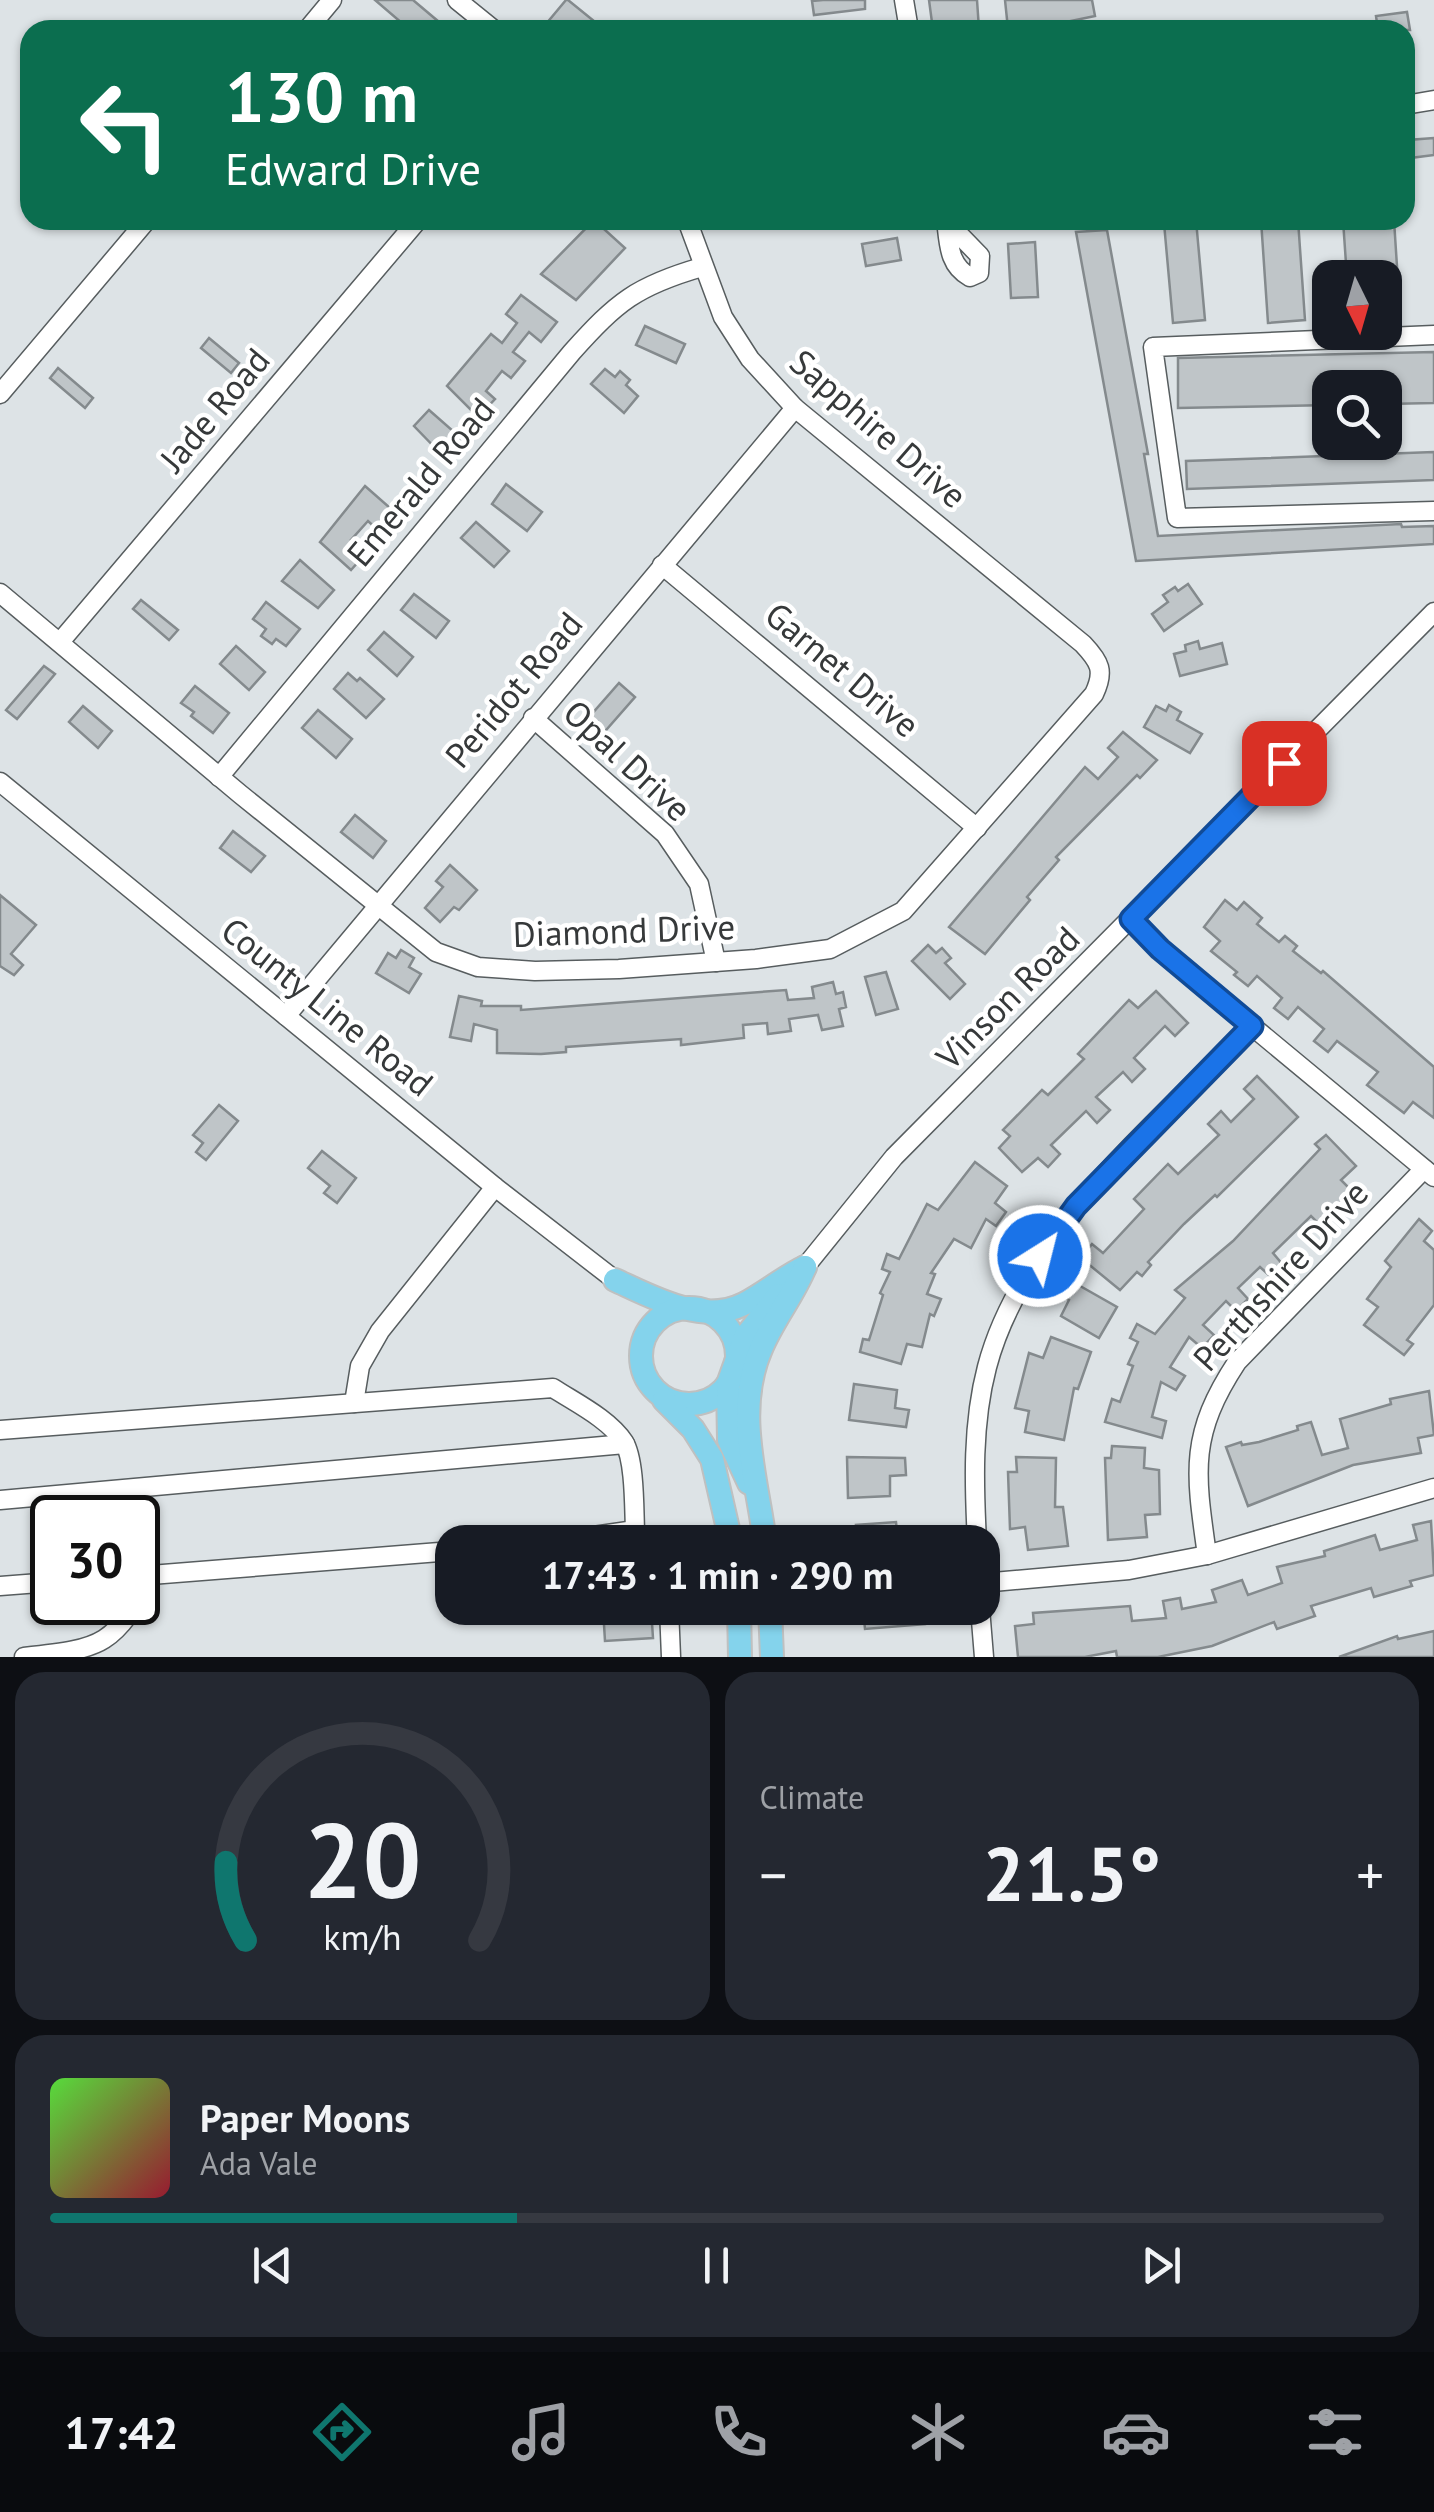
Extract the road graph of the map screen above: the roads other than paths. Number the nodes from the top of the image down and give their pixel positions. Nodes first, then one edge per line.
1 (332, 0) edge
2 (457, 0) edge
3 (315, 20) edge
4 (482, 20) edge
5 (139, 230) edge
6 (410, 230) edge
7 (690, 230) edge
8 (702, 267) junction
9 (1434, 335) edge
10 (0, 394) edge
11 (795, 408) junction
12 (1434, 510) edge
13 (662, 565) junction
14 (0, 593) edge
15 (1434, 612) edge
16 (60, 642) junction
17 (1083, 644) joint
18 (533, 718) junction
19 (219, 777) junction
20 (0, 782) edge
21 (977, 828) junction
22 (378, 904) junction
23 (1131, 919) junction
24 (716, 962) junction
25 (286, 1016) junction
26 (1252, 1026) junction
27 (1429, 1173) edge
28 (495, 1187) junction
29 (806, 1266) junction
30 (615, 1280) junction
31 (680, 1308) junction
32 (710, 1313) junction
33 (643, 1339) junction
34 (737, 1360) junction
35 (728, 1384) junction
36 (658, 1394) junction
37 (354, 1403) junction
38 (0, 1430) edge
39 (625, 1444) junction
40 (1434, 1488) edge
41 (0, 1500) edge
42 (761, 1510) junction
43 (638, 1525) edge
44 (727, 1525) edge
45 (763, 1525) edge
46 (976, 1525) edge
47 (435, 1552) edge
48 (1207, 1555) junction
49 (160, 1574) edge
50 (1000, 1581) edge
51 (30, 1584) edge
52 (0, 1586) edge
53 (124, 1625) edge
54 (669, 1625) edge
55 (739, 1625) edge
56 (771, 1625) edge
57 (981, 1625) edge
58 (24, 1657) edge
59 (670, 1657) edge
60 (740, 1657) edge
61 (772, 1657) edge
62 (984, 1657) edge

1 - 3 street
2 - 4 street
5 - 10 street
6 - 16 street, Jade Road
7 - 8 street, Sapphire Drive
8 - 11 street, Sapphire Drive
8 - 19 street, Emerald Road
9 - 12 street
11 - 13 street, Peridot Road
11 - 17 street, Sapphire Drive
13 - 18 street, Peridot Road
13 - 21 street, Garnet Drive
14 - 16 street, Diamond Drive
15 - 23 street, Vinson Road
16 - 19 street, Diamond Drive
17 - 21 street, Diamond Drive
18 - 22 street, Peridot Road
18 - 24 street, Opal Drive
19 - 22 street, Diamond Drive
20 - 25 street, County Line Road
21 - 24 street, Diamond Drive
22 - 24 street, Diamond Drive
22 - 25 street, Peridot Road
23 - 26 street
23 - 29 street, Vinson Road
25 - 28 street, County Line Road
26 - 27 street
26 - 46 street
27 - 48 street, Perthshire Drive
28 - 30 street, County Line Road
28 - 37 street
29 - 32 main road
29 - 34 main road
29 - 42 main road
30 - 31 main road
30 - 33 main road
31 - 32 main road
31 - 33 main road
32 - 34 main road
33 - 36 main road
34 - 35 main road
35 - 36 main road
35 - 42 main road
36 - 44 main road
37 - 38 street
37 - 39 street
39 - 41 street
39 - 43 street
40 - 48 street
42 - 45 main road
47 - 49 street
48 - 50 street
51 - 52 street
53 - 58 street
54 - 59 street
55 - 60 main road
56 - 61 main road
57 - 62 street

